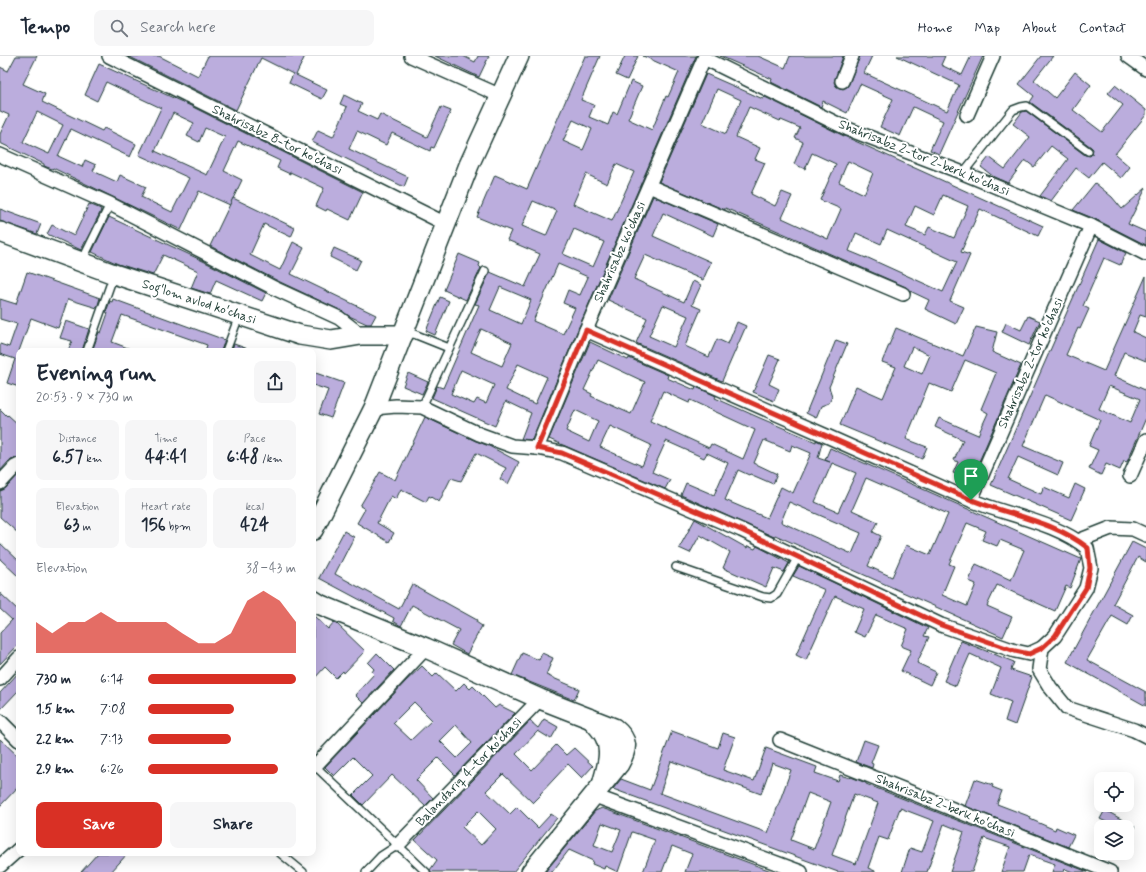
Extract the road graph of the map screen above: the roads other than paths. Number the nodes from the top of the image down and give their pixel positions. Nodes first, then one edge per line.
1 (108, 56) edge
2 (411, 56) edge
3 (520, 56) edge
4 (852, 56) edge
5 (993, 56) edge
6 (1128, 56) edge
7 (705, 57) edge
8 (1146, 69) edge
9 (842, 81) dead end
10 (501, 96) junction
11 (967, 115) dead end
12 (1088, 151) dead end
13 (0, 155) edge
14 (963, 173) junction
15 (649, 186) junction
16 (110, 204) junction
17 (446, 224) junction
18 (1091, 226) junction
19 (0, 232) edge
20 (1146, 254) edge
21 (82, 261) junction
22 (485, 271) dead end
23 (114, 274) junction
24 (903, 294) dead end
25 (239, 314) junction
26 (586, 330) junction
27 (361, 335) junction
28 (403, 335) junction
29 (88, 348) edge
30 (227, 348) edge
31 (449, 348) junction
32 (422, 407) junction
33 (374, 408) junction
34 (1146, 440) edge
35 (537, 448) junction
36 (16, 467) edge
37 (1130, 476) dead end
38 (0, 483) edge
39 (971, 500) junction
40 (316, 524) edge
41 (1146, 535) edge
42 (1078, 541) junction
43 (798, 557) junction
44 (676, 567) dead end
45 (316, 602) edge
46 (426, 648) junction
47 (1042, 648) junction
48 (16, 661) edge
49 (0, 679) edge
50 (540, 699) junction
51 (0, 722) edge
52 (1146, 736) edge
53 (16, 737) edge
54 (780, 740) dead end
55 (316, 763) edge
56 (316, 767) edge
57 (598, 789) junction
58 (398, 845) junction
59 (16, 852) edge
60 (284, 856) edge
61 (0, 866) edge
62 (303, 872) edge
63 (366, 872) edge
64 (426, 872) edge
65 (531, 872) edge
66 (802, 872) edge
67 (1110, 872) edge

1 - 17 street, Shahrisabz 8-tor koʻchasi
2 - 10 street
3 - 10 street
4 - 9 street
5 - 11 street
6 - 8 street
7 - 14 street, Shahrisabz 2-tor 2-berk koʻchasi
7 - 15 street, Shahrisabz koʻchasi
10 - 17 street
12 - 14 lane
13 - 16 street
14 - 18 street, Shahrisabz 2-tor 2-berk koʻchasi
15 - 24 street
15 - 26 street, Shahrisabz koʻchasi
16 - 21 lane
16 - 27 street
17 - 28 street
18 - 20 street, Shahrisabz 2-tor 2-berk koʻchasi
18 - 39 street, Shahrisabz 2-tor koʻchasi
19 - 21 street, Sogʻlom avlod koʻchasi
21 - 23 street, Sogʻlom avlod koʻchasi
22 - 31 lane
23 - 25 street, Sogʻlom avlod koʻchasi
23 - 29 lane
25 - 27 street, Sogʻlom avlod koʻchasi
25 - 30 lane
26 - 35 street, Shahrisabz koʻchasi
26 - 39 street
27 - 28 street, Sogʻlom avlod koʻchasi
28 - 31 lane
28 - 33 street
31 - 32 lane
32 - 33 street
32 - 35 street
33 - 40 street
34 - 37 street
35 - 43 street
36 - 38 street
39 - 42 street
41 - 42 street
42 - 47 street
43 - 44 lane
43 - 47 street
45 - 46 street
46 - 50 street
46 - 55 street
47 - 52 street
48 - 49 street
50 - 57 street
50 - 58 street, Balandariq 4-tor koʻchasi
51 - 53 street
54 - 67 street, Shahrisabz 2-berk koʻchasi
56 - 58 lane
57 - 65 street
57 - 66 street
58 - 63 lane
58 - 64 lane
59 - 61 street
60 - 62 lane

